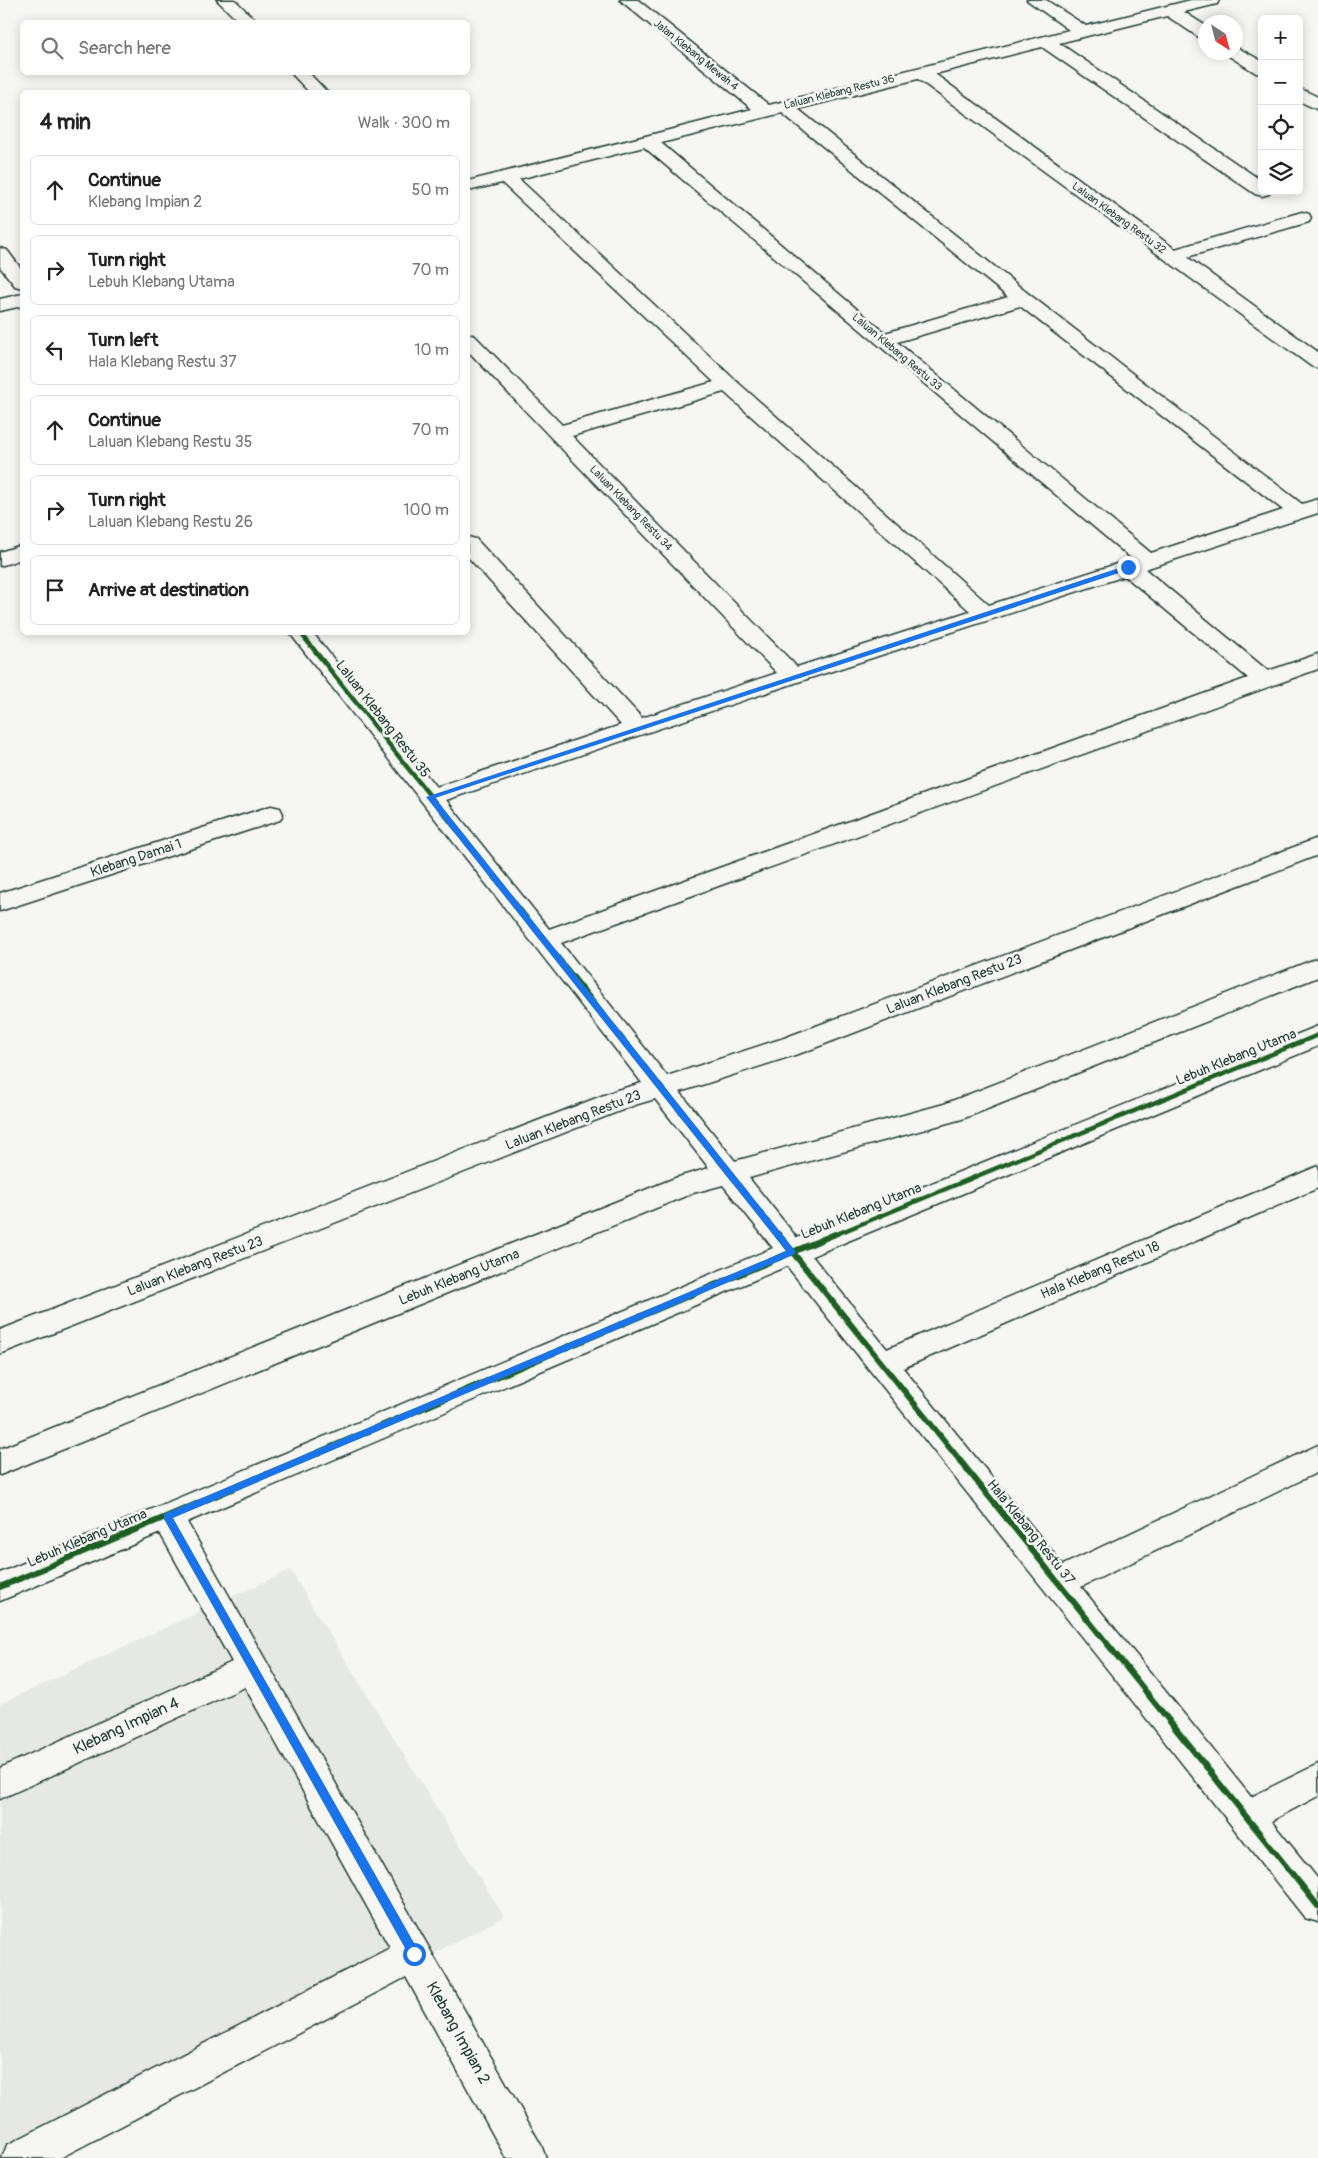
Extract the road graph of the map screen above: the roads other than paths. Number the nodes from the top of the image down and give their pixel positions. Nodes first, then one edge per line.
1 (225, 0) edge
2 (628, 0) edge
3 (1035, 0) edge
4 (1211, 0) edge
5 (1168, 10) junction
6 (246, 20) edge
7 (1198, 29) edge
8 (1082, 32) junction
9 (1044, 41) junction
10 (1243, 57) edge
11 (1258, 67) edge
12 (920, 72) junction
13 (301, 75) edge
14 (316, 90) edge
15 (1303, 96) edge
16 (1318, 105) edge
17 (784, 106) junction
18 (765, 111) junction
19 (647, 140) junction
20 (505, 176) junction
21 (470, 185) edge
22 (1285, 206) edge
23 (0, 254) edge
24 (1171, 256) junction
25 (20, 279) edge
26 (1023, 299) junction
27 (20, 301) edge
28 (0, 306) edge
29 (882, 340) junction
30 (470, 342) edge
31 (1318, 362) edge
32 (728, 384) junction
33 (558, 433) junction
34 (1308, 509) edge
35 (470, 546) edge
36 (20, 553) edge
37 (0, 559) edge
38 (1138, 564) junction
39 (985, 613) junction
40 (302, 635) edge
41 (1318, 660) edge
42 (794, 676) junction
43 (1264, 680) junction
44 (636, 728) junction
45 (430, 797) junction
46 (271, 814) dead end
47 (1318, 846) edge
48 (0, 902) edge
49 (544, 940) junction
50 (1318, 967) edge
51 (1318, 1035) edge
52 (660, 1088) junction
53 (728, 1172) junction
54 (1318, 1176) edge
55 (792, 1252) junction
56 (0, 1342) edge
57 (882, 1364) junction
58 (1318, 1458) edge
59 (0, 1462) edge
60 (167, 1516) junction
61 (1057, 1583) junction
62 (0, 1587) edge
63 (253, 1668) junction
64 (1318, 1779) edge
65 (0, 1784) edge
66 (1246, 1817) junction
67 (1318, 1906) edge
68 (414, 1954) junction
69 (21, 2158) edge
70 (527, 2158) edge

1 - 6 street
2 - 18 street, Jalan Klebang Mewah 4
3 - 8 street
4 - 5 street, Laluan Klebang Restu 36
5 - 7 street
5 - 8 street, Laluan Klebang Restu 36
8 - 9 street, Laluan Klebang Restu 36
9 - 12 street, Laluan Klebang Restu 36
9 - 22 street
10 - 11 street
12 - 17 street, Laluan Klebang Restu 36
12 - 24 street, Laluan Klebang Restu 32
13 - 14 street
15 - 16 street
17 - 18 street, Laluan Klebang Restu 36
17 - 26 street
18 - 19 street, Laluan Klebang Restu 36
19 - 20 street, Laluan Klebang Restu 36
19 - 29 street, Laluan Klebang Restu 33
20 - 21 street, Laluan Klebang Restu 36
20 - 32 street
22 - 24 street
23 - 25 street
24 - 31 street, Laluan Klebang Restu 32
26 - 29 street
26 - 34 street
27 - 28 street
29 - 38 street, Laluan Klebang Restu 33
30 - 33 street, Laluan Klebang Restu 34
32 - 33 street
32 - 39 street
33 - 42 street, Laluan Klebang Restu 34
34 - 38 street
35 - 44 street
36 - 37 street
38 - 39 street
38 - 43 street, Laluan Klebang Restu 33
39 - 42 street
40 - 45 street, Laluan Klebang Restu 35
41 - 43 street
42 - 44 street
43 - 49 street
44 - 45 street
45 - 49 street, Laluan Klebang Restu 35
46 - 48 street, Klebang Damai 1
47 - 52 street, Laluan Klebang Restu 23
49 - 52 street, Laluan Klebang Restu 35
50 - 53 street, Lebuh Klebang Utama
51 - 55 street, Lebuh Klebang Utama
52 - 53 street, Laluan Klebang Restu 35
52 - 56 street, Laluan Klebang Restu 23
53 - 55 street, Hala Klebang Restu 37
53 - 59 street, Lebuh Klebang Utama
54 - 57 street, Hala Klebang Restu 18
55 - 57 street, Hala Klebang Restu 37
55 - 60 street, Lebuh Klebang Utama
57 - 61 street, Hala Klebang Restu 37
58 - 61 street
60 - 62 street, Lebuh Klebang Utama
60 - 63 street, Klebang Impian 2
61 - 66 street, Hala Klebang Restu 37
63 - 65 street, Klebang Impian 4
63 - 68 street, Klebang Impian 2
64 - 66 street
66 - 67 street, Hala Klebang Restu 37
68 - 69 street
68 - 70 street, Klebang Impian 2

